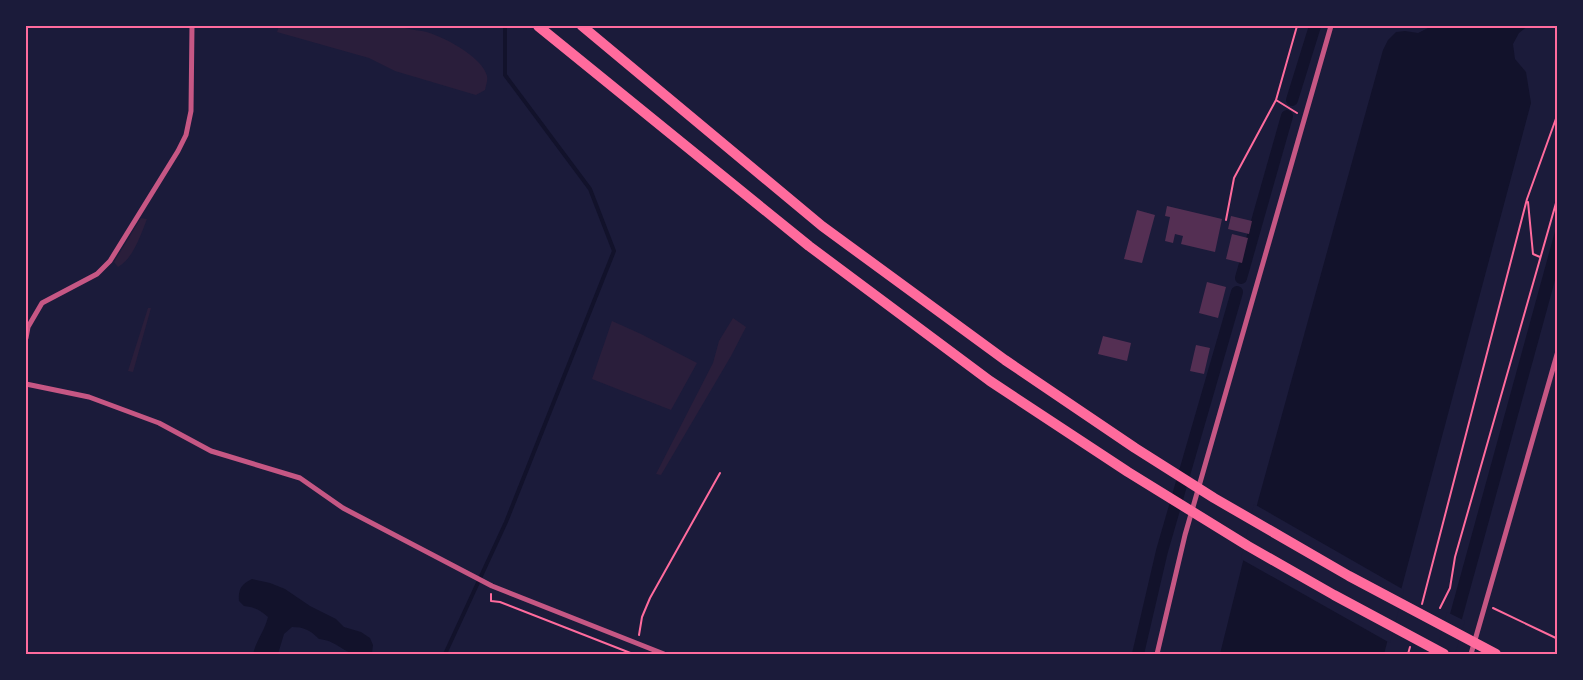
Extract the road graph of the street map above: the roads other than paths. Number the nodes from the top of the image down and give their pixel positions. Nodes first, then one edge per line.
1 (192, 26) edge
2 (538, 26) edge
3 (582, 26) edge
4 (1331, 26) edge
5 (26, 338) edge
6 (1557, 351) edge
7 (26, 384) edge
8 (1492, 653) edge
9 (664, 654) edge
10 (1157, 654) edge
11 (1444, 654) edge
12 (1471, 654) edge

1 - 5 street
2 - 11 highway
3 - 8 highway
4 - 10 street
6 - 12 street
7 - 9 street

